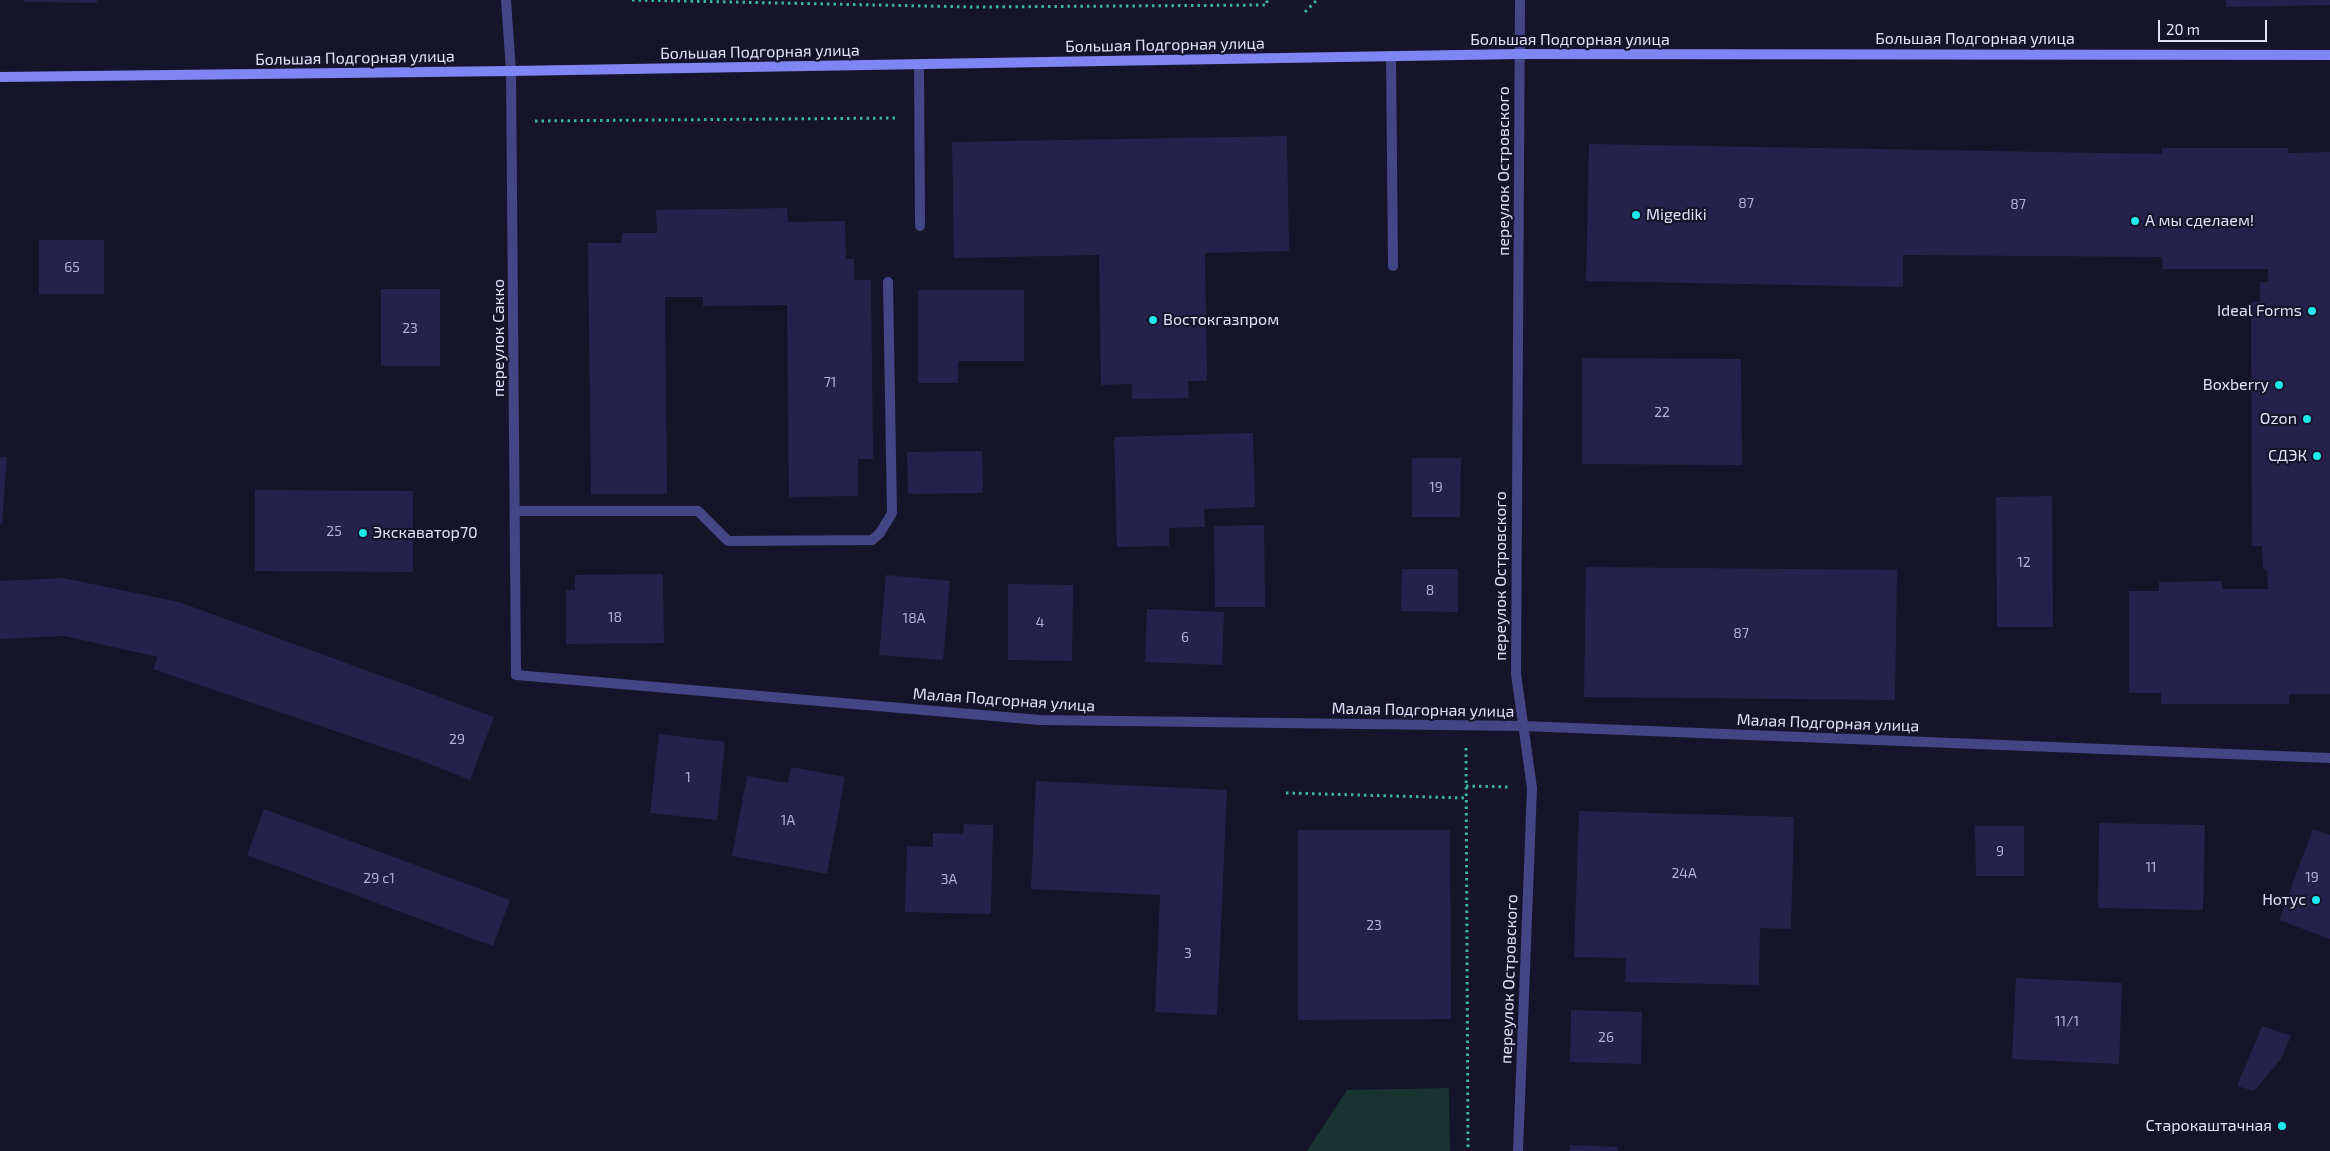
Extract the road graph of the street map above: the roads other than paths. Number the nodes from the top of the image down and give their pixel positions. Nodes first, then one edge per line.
1 (506, 0) edge
2 (1520, 0) edge
3 (1519, 54) junction
4 (2330, 55) edge
5 (1392, 56) junction
6 (919, 65) junction
7 (512, 71) junction
8 (0, 77) edge
9 (920, 226) dead end
10 (1393, 266) dead end
11 (888, 282) dead end
12 (515, 511) junction
13 (516, 675) joint
14 (1523, 726) junction
15 (2330, 758) edge
16 (1518, 1151) edge

1 - 7 street, переулок Сакко
2 - 3 street, переулок Островского
3 - 4 street, Большая Подгорная улица
3 - 5 street, Большая Подгорная улица
3 - 14 street, переулок Островского
5 - 6 street, Большая Подгорная улица
5 - 10 street
6 - 7 street, Большая Подгорная улица
6 - 9 street
7 - 8 street, Большая Подгорная улица
7 - 12 street, переулок Сакко
11 - 12 street
12 - 13 street, переулок Сакко
13 - 14 street, Малая Подгорная улица
14 - 15 street, Малая Подгорная улица
14 - 16 street, переулок Островского

